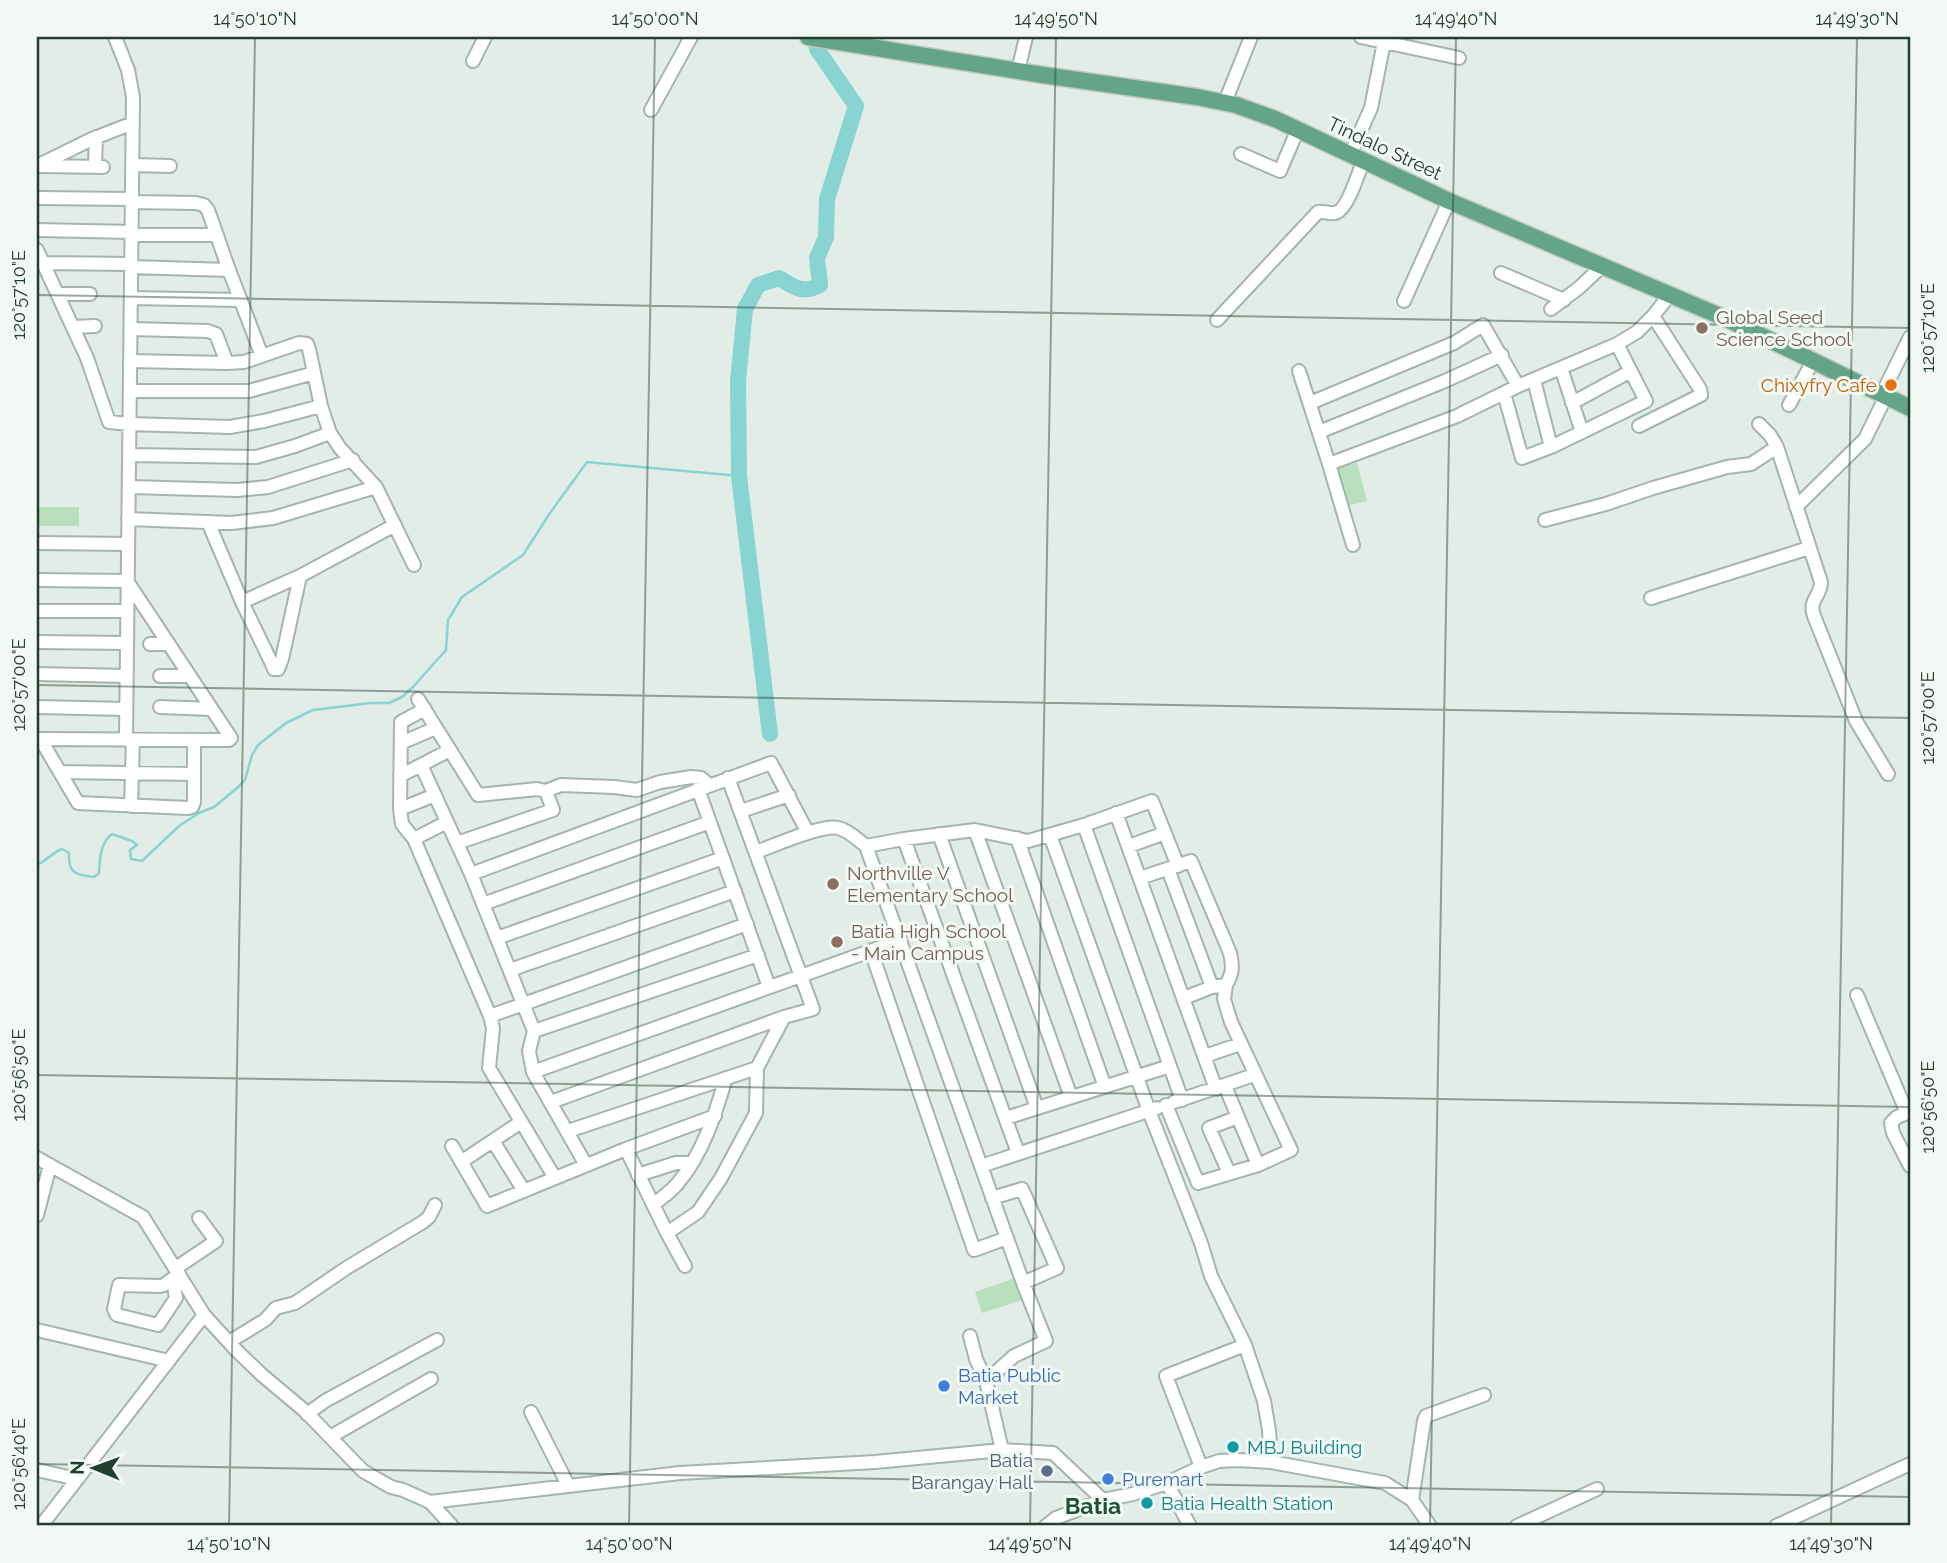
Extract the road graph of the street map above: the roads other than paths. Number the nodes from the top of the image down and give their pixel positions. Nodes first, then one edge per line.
1 (115, 37) edge
2 (485, 37) edge
3 (691, 37) edge
4 (808, 37) edge
5 (1026, 37) edge
6 (1251, 37) edge
7 (1361, 37) edge
8 (1384, 42) junction
9 (1459, 58) dead end
10 (473, 61) dead end
11 (1018, 71) junction
12 (1225, 102) junction
13 (651, 110) dead end
14 (133, 123) junction
15 (1298, 130) junction
16 (96, 137) junction
17 (1241, 154) dead end
18 (1356, 158) junction
19 (133, 165) junction
20 (37, 166) edge
21 (170, 166) dead end
22 (37, 198) edge
23 (132, 200) junction
24 (1448, 201) junction
25 (37, 230) edge
26 (132, 233) junction
27 (216, 235) junction
28 (37, 250) edge
29 (44, 263) junction
30 (131, 265) junction
31 (1602, 266) junction
32 (229, 270) junction
33 (1501, 273) dead end
34 (59, 294) junction
35 (90, 294) dead end
36 (1670, 296) junction
37 (131, 298) junction
38 (241, 300) junction
39 (1564, 300) junction
40 (1404, 301) dead end
41 (1551, 309) dead end
42 (1653, 316) junction
43 (1217, 320) dead end
44 (95, 326) dead end
45 (73, 327) junction
46 (131, 328) junction
47 (1617, 344) junction
48 (1908, 344) edge
49 (1502, 355) junction
50 (262, 356) junction
51 (1813, 361) junction
52 (130, 362) junction
53 (227, 363) junction
54 (1561, 368) junction
55 (1299, 371) dead end
56 (1630, 371) junction
57 (314, 373) junction
58 (1534, 380) junction
59 (1518, 386) junction
60 (130, 391) junction
61 (1504, 393) junction
62 (1884, 395) junction
63 (1310, 403) junction
64 (1572, 403) junction
65 (1789, 405) dead end
66 (321, 406) junction
67 (1910, 408) edge
68 (130, 424) junction
69 (1759, 424) dead end
70 (1639, 426) dead end
71 (1319, 432) junction
72 (1582, 432) junction
73 (330, 433) junction
74 (1551, 447) junction
75 (1777, 447) junction
76 (129, 455) junction
77 (353, 460) junction
78 (1329, 464) junction
79 (376, 486) junction
80 (129, 487) junction
81 (1796, 507) junction
82 (128, 520) junction
83 (1545, 520) dead end
84 (208, 522) junction
85 (395, 525) junction
86 (37, 542) edge
87 (128, 544) junction
88 (1353, 545) dead end
89 (1809, 548) junction
90 (414, 565) dead end
91 (300, 576) junction
92 (37, 580) edge
93 (127, 581) junction
94 (1651, 598) dead end
95 (242, 601) junction
96 (37, 611) edge
97 (127, 611) junction
98 (37, 642) edge
99 (127, 643) junction
100 (150, 644) dead end
101 (169, 644) junction
102 (37, 674) edge
103 (126, 676) junction
104 (160, 676) dead end
105 (190, 676) junction
106 (37, 707) edge
107 (160, 707) dead end
108 (126, 709) junction
109 (211, 709) junction
110 (436, 728) junction
111 (39, 739) edge
112 (129, 740) junction
113 (194, 740) junction
114 (401, 743) junction
115 (450, 750) junction
116 (421, 765) junction
117 (60, 772) junction
118 (131, 773) junction
119 (194, 774) junction
120 (1888, 774) dead end
121 (400, 776) junction
122 (728, 778) junction
123 (704, 787) junction
124 (637, 790) junction
125 (546, 791) junction
126 (435, 795) junction
127 (789, 795) junction
128 (131, 806) junction
129 (400, 809) junction
130 (646, 809) junction
131 (740, 811) junction
132 (1116, 813) junction
133 (447, 822) junction
134 (710, 822) junction
135 (1084, 825) junction
136 (975, 831) junction
137 (1165, 832) junction
138 (808, 833) junction
139 (939, 834) junction
140 (1051, 835) junction
141 (1017, 838) junction
142 (414, 839) junction
143 (904, 839) junction
144 (457, 843) junction
145 (866, 846) junction
146 (1129, 846) junction
147 (756, 852) junction
148 (723, 859) junction
149 (1173, 867) junction
150 (471, 874) junction
151 (1140, 878) junction
152 (734, 891) junction
153 (483, 904) junction
154 (747, 924) junction
155 (497, 938) junction
156 (901, 940) junction
157 (871, 951) junction
158 (758, 955) junction
159 (509, 970) junction
160 (800, 976) junction
161 (1219, 986) junction
162 (769, 988) junction
163 (1857, 995) dead end
164 (1184, 998) junction
165 (523, 1004) junction
166 (490, 1016) junction
167 (785, 1017) junction
168 (534, 1031) junction
169 (1240, 1044) junction
170 (1205, 1055) junction
171 (1170, 1066) junction
172 (757, 1068) junction
173 (533, 1072) junction
174 (1254, 1075) junction
175 (1137, 1077) junction
176 (726, 1078) junction
177 (1105, 1087) junction
178 (1220, 1087) junction
179 (1071, 1097) junction
180 (1182, 1100) junction
181 (551, 1102) junction
182 (1166, 1105) junction
183 (1037, 1108) junction
184 (1149, 1111) junction
185 (1909, 1112) edge
186 (715, 1116) junction
187 (1238, 1117) junction
188 (1006, 1118) junction
189 (521, 1122) junction
190 (568, 1131) junction
191 (493, 1141) junction
192 (452, 1146) dead end
193 (626, 1149) junction
194 (1018, 1153) junction
195 (37, 1158) edge
196 (461, 1163) junction
197 (691, 1163) junction
198 (50, 1165) junction
199 (586, 1165) junction
200 (1258, 1165) junction
201 (981, 1166) junction
202 (1910, 1166) edge
203 (1228, 1173) junction
204 (638, 1175) junction
205 (555, 1178) junction
206 (524, 1191) junction
207 (992, 1198) junction
208 (435, 1205) dead end
209 (653, 1205) junction
210 (37, 1209) edge
211 (199, 1218) dead end
212 (667, 1233) junction
213 (1007, 1238) junction
214 (685, 1266) dead end
215 (176, 1274) junction
216 (1023, 1283) junction
217 (204, 1315) junction
218 (37, 1330) edge
219 (970, 1336) dead end
220 (437, 1340) dead end
221 (229, 1342) junction
222 (1245, 1345) junction
223 (169, 1361) junction
224 (431, 1379) dead end
225 (986, 1381) junction
226 (1484, 1395) dead end
227 (531, 1412) dead end
228 (307, 1414) junction
229 (330, 1437) junction
230 (1002, 1450) junction
231 (1271, 1462) junction
232 (1910, 1464) edge
233 (1201, 1467) junction
234 (37, 1470) edge
235 (78, 1479) junction
236 (1167, 1483) junction
237 (568, 1485) junction
238 (1597, 1489) dead end
239 (1103, 1500) junction
240 (1412, 1500) junction
241 (430, 1502) junction
242 (41, 1526) edge
243 (452, 1526) edge
244 (1046, 1526) edge
245 (1190, 1526) edge
246 (1430, 1526) edge
247 (1517, 1526) edge
248 (1776, 1526) edge

1 - 14 street
2 - 10 street
3 - 13 street
4 - 11 main road, Tindalo Street
5 - 11 street
6 - 12 street
7 - 8 street
8 - 9 street
8 - 18 street
11 - 12 main road, Tindalo Street
12 - 15 main road, Tindalo Street
14 - 16 street
14 - 19 street
15 - 17 street
15 - 18 main road, Tindalo Street
16 - 20 street
16 - 20 street
18 - 24 main road, Tindalo Street
18 - 43 street
19 - 21 street
19 - 23 street
22 - 23 street
23 - 26 street
23 - 27 street
24 - 31 main road, Tindalo Street
24 - 40 street
25 - 26 street
26 - 27 street
26 - 30 street
27 - 32 street
28 - 29 street
29 - 30 street
29 - 34 street
30 - 32 street
30 - 37 street
31 - 36 main road, Tindalo Street
31 - 39 street
32 - 38 street
33 - 39 street
34 - 35 street
34 - 45 street
36 - 42 street
36 - 51 main road, Tindalo Street
37 - 38 street
37 - 46 street
38 - 50 street
39 - 41 street
42 - 47 street
42 - 70 street
44 - 45 street
45 - 68 street
46 - 52 street
46 - 53 street
47 - 54 street
47 - 56 street
48 - 62 street
49 - 59 street
49 - 63 street
49 - 71 street
50 - 53 street
50 - 57 street
51 - 62 main road, Tindalo Street
51 - 65 street
52 - 53 street
52 - 60 street
54 - 58 street
54 - 64 street
55 - 63 street
56 - 64 street
56 - 72 street
57 - 60 street
57 - 66 street
58 - 59 street
58 - 74 street
59 - 61 street
60 - 68 street
61 - 74 street
61 - 78 street
62 - 67 main road, Tindalo Street
62 - 81 street
63 - 71 street
64 - 72 street
66 - 68 street
66 - 73 street
68 - 76 street
69 - 75 street
71 - 78 street
72 - 74 street
73 - 76 street
73 - 77 street
75 - 81 street
75 - 83 street
76 - 80 street
77 - 79 street
77 - 80 street
78 - 88 street
79 - 84 street
79 - 85 street
80 - 82 street
81 - 89 street
82 - 84 street
82 - 87 street
84 - 95 street
85 - 90 street
85 - 91 street
86 - 87 street
87 - 93 street
89 - 94 street
89 - 120 street
91 - 95 street
91 - 95 street
92 - 93 street
93 - 97 street
93 - 101 street
96 - 97 street
97 - 99 street
98 - 99 street
99 - 103 street
100 - 101 street
101 - 105 street
102 - 103 street
103 - 108 street
104 - 105 street
105 - 109 street
106 - 108 street
107 - 109 street
108 - 112 street
109 - 113 street
110 - 114 street
110 - 114 street
110 - 115 street
111 - 112 street
111 - 117 street
112 - 113 street
112 - 118 street
113 - 119 street
114 - 121 street
115 - 116 street
115 - 125 street
116 - 121 street
116 - 126 street
117 - 118 street
117 - 128 street
118 - 119 street
118 - 128 street
119 - 128 street
121 - 129 street
122 - 123 street
122 - 127 street
122 - 131 street
123 - 124 street
123 - 130 street
123 - 134 street
124 - 125 street
124 - 130 street
125 - 144 street
126 - 129 street
126 - 133 street
127 - 131 street
127 - 138 street
129 - 142 street
130 - 150 street
131 - 147 street
132 - 135 street
132 - 137 street
132 - 146 street
133 - 142 street
133 - 144 street
134 - 148 street
134 - 153 street
135 - 140 street
135 - 171 street
136 - 139 street
136 - 141 street
136 - 179 street
137 - 146 street
137 - 149 street
138 - 145 street
138 - 147 street
139 - 143 street
139 - 183 street
140 - 141 street
140 - 175 street
141 - 177 street
142 - 166 street
143 - 145 street
143 - 188 street
144 - 150 street
145 - 156 street
146 - 151 street
147 - 160 street
148 - 152 street
148 - 155 street
149 - 151 street
149 - 161 street
149 - 161 street
150 - 153 street
151 - 164 street
152 - 154 street
152 - 159 street
153 - 155 street
154 - 158 street
154 - 165 street
155 - 159 street
156 - 157 street
156 - 201 street
157 - 160 street
157 - 213 street
158 - 162 street
158 - 168 street
159 - 165 street
160 - 162 street
160 - 167 street
161 - 164 street
161 - 169 street
162 - 173 street
163 - 185 street
164 - 170 street
165 - 166 street
165 - 168 street
166 - 189 street
167 - 172 street
167 - 181 street
168 - 173 street
169 - 170 street
169 - 174 street
170 - 178 street
171 - 175 street
171 - 180 street
172 - 176 street
172 - 212 street
173 - 181 street
174 - 178 street
174 - 200 street
175 - 177 street
175 - 184 street
176 - 186 street
176 - 190 street
177 - 179 street
178 - 180 street
178 - 187 street
179 - 183 street
180 - 182 street
181 - 190 street
182 - 184 street
182 - 203 street
183 - 188 street
184 - 194 street
184 - 222 street
185 - 202 street
186 - 193 street
186 - 197 street
187 - 200 street
187 - 203 street
188 - 194 street
189 - 191 street
189 - 205 street
190 - 199 street
191 - 196 street
191 - 206 street
192 - 196 street
193 - 199 street
193 - 204 street
194 - 201 street
195 - 198 street
196 - 206 street
197 - 204 street
197 - 209 street
198 - 210 street
198 - 215 street
199 - 205 street
200 - 203 street
201 - 207 street
204 - 209 street
205 - 206 street
207 - 213 street
207 - 216 street
208 - 221 street
209 - 212 street
211 - 215 street
212 - 214 street
213 - 216 street
215 - 215 street
215 - 217 street
216 - 225 street
217 - 221 street
217 - 223 street
218 - 223 street
219 - 225 street
220 - 228 street
221 - 228 street
222 - 231 street
222 - 233 street
223 - 235 street
224 - 229 street
225 - 230 street
226 - 240 street
227 - 237 street
228 - 229 street
229 - 241 street
230 - 237 street
230 - 239 street
231 - 233 street
231 - 240 street
232 - 248 street
233 - 236 street
234 - 235 street
235 - 242 street
236 - 239 street
236 - 245 street
237 - 241 street
238 - 247 street
239 - 244 street
240 - 246 street
241 - 243 street

